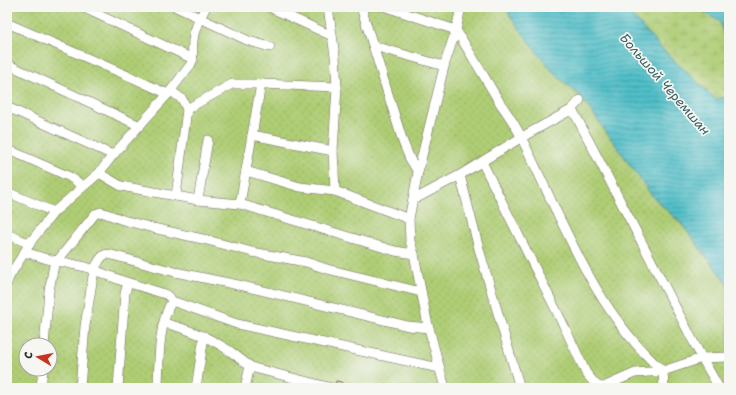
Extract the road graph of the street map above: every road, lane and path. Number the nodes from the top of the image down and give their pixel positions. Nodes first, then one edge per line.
1 (82, 7) edge
2 (176, 7) edge
3 (206, 7) edge
4 (268, 7) edge
5 (328, 7) edge
6 (361, 7) edge
7 (386, 7) edge
8 (461, 7) edge
9 (200, 18) junction
10 (7, 22) edge
11 (456, 30) junction
12 (332, 36) junction
13 (270, 46) dead end
14 (374, 46) junction
15 (193, 59) junction
16 (7, 64) edge
17 (444, 66) junction
18 (261, 84) junction
19 (337, 87) junction
20 (169, 92) junction
21 (580, 100) dead end
22 (7, 107) edge
23 (187, 109) junction
24 (571, 110) junction
25 (140, 126) junction
26 (252, 135) junction
27 (522, 137) junction
28 (208, 140) dead end
29 (7, 149) edge
30 (334, 151) junction
31 (114, 155) junction
32 (482, 162) junction
33 (246, 171) junction
34 (418, 172) junction
35 (99, 173) junction
36 (460, 175) junction
37 (84, 186) junction
38 (335, 191) junction
39 (7, 192) edge
40 (176, 196) junction
41 (198, 200) junction
42 (413, 200) junction
43 (240, 204) junction
44 (54, 212) junction
45 (409, 219) junction
46 (7, 234) edge
47 (27, 248) junction
48 (414, 254) junction
49 (58, 261) junction
50 (94, 270) junction
51 (8, 279) edge
52 (128, 283) junction
53 (422, 292) junction
54 (172, 301) junction
55 (164, 323) junction
56 (429, 328) junction
57 (204, 336) junction
58 (45, 337) edge
59 (729, 357) edge
60 (702, 358) junction
61 (250, 366) junction
62 (440, 368) junction
63 (663, 371) junction
64 (42, 377) edge
65 (292, 378) junction
66 (317, 386) edge
67 (603, 387) edge
68 (41, 388) edge
69 (80, 388) edge
70 (118, 388) edge
71 (158, 388) edge
72 (196, 388) edge
73 (244, 388) edge
74 (289, 388) edge
75 (332, 388) edge
76 (445, 388) edge
77 (520, 388) edge
78 (664, 388) edge
79 (719, 388) edge

1 - 15 street
2 - 9 street
3 - 9 street
4 - 12 street
5 - 12 street
6 - 14 street
7 - 11 street
8 - 11 street
9 - 13 street
9 - 15 street
10 - 20 street
11 - 17 street
11 - 27 street
12 - 19 street
14 - 17 street
14 - 34 street
15 - 20 street
16 - 25 street
17 - 34 street
18 - 19 street
18 - 23 street
18 - 26 street
19 - 30 street
20 - 23 street
20 - 25 street
21 - 24 street
22 - 31 street
23 - 40 street
24 - 27 street
24 - 60 street
25 - 31 street
26 - 30 street
26 - 33 street
27 - 32 street
27 - 63 street
28 - 41 street
29 - 37 street
30 - 38 street
31 - 35 street
32 - 36 street
32 - 67 street
33 - 38 street
33 - 43 street
34 - 42 street
35 - 37 street
35 - 40 street
36 - 42 street
36 - 77 street
37 - 44 street
38 - 45 street
39 - 44 street
40 - 41 street
41 - 43 street
42 - 45 street
43 - 48 street
44 - 47 street
45 - 48 street
46 - 47 street
47 - 49 street
47 - 51 street
48 - 53 street
49 - 50 street
49 - 53 street
49 - 58 street
50 - 52 street
50 - 56 street
50 - 69 street
52 - 54 street
52 - 70 street
53 - 56 street
54 - 55 street
54 - 62 street
55 - 57 street
55 - 71 street
56 - 62 street
57 - 61 street
57 - 72 street
59 - 60 street
60 - 63 street
60 - 79 street
61 - 65 street
61 - 73 street
62 - 76 street
63 - 67 street
63 - 78 street
64 - 68 street
65 - 66 street
65 - 74 street
66 - 75 street

